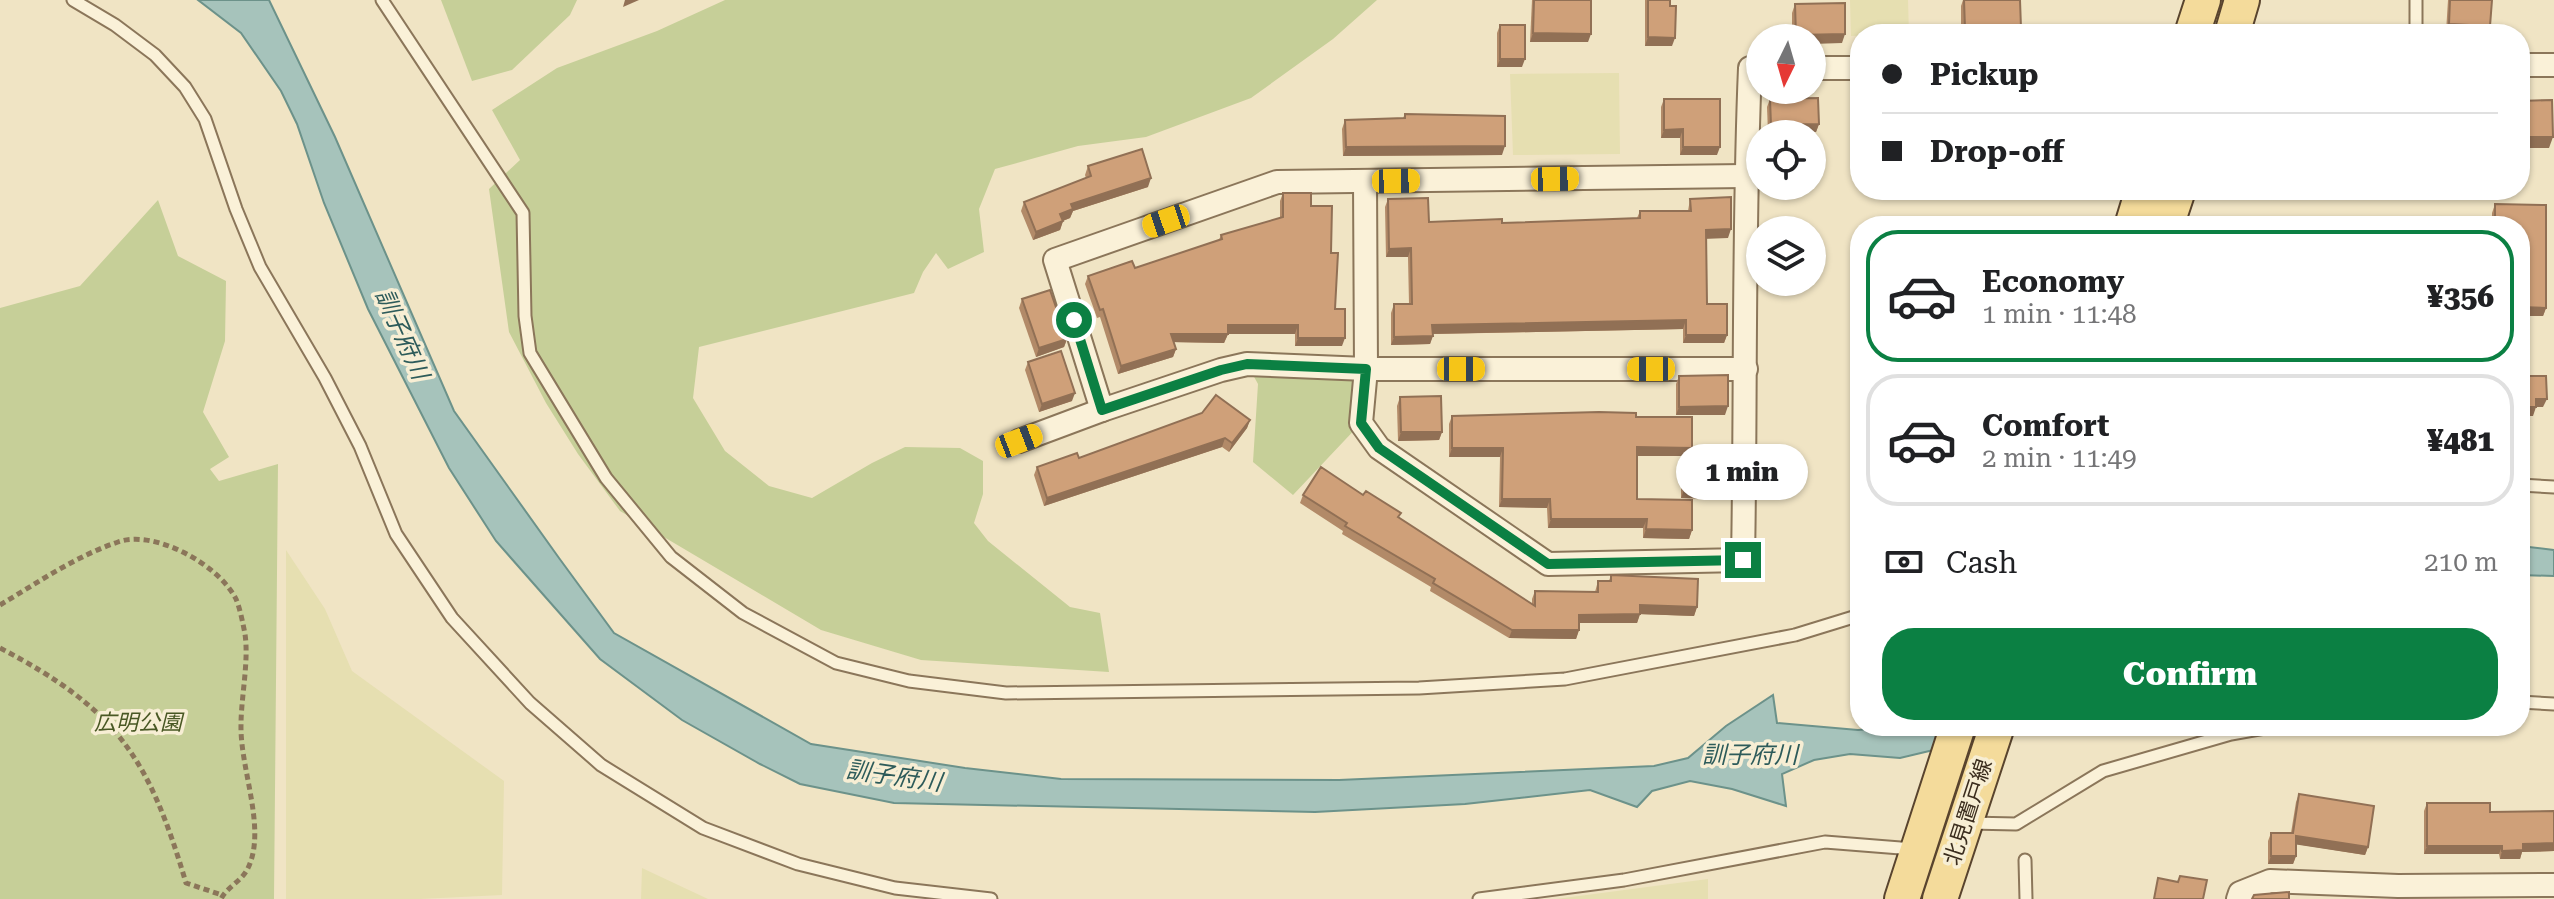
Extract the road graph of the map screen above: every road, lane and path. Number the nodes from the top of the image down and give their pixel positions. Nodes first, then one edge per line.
1 (73, 0) edge
2 (382, 0) edge
3 (2203, 0) edge
4 (2242, 0) edge
5 (2416, 0) edge
6 (2195, 24) edge
7 (2235, 24) edge
8 (2416, 24) edge
9 (2530, 65) edge
10 (2554, 65) edge
11 (1826, 68) edge
12 (1850, 68) edge
13 (1752, 104) edge
14 (1745, 176) junction
15 (1365, 181) junction
16 (1366, 369) junction
17 (1746, 369) junction
18 (1102, 410) junction
19 (1019, 441) dead end
20 (2530, 486) edge
21 (2554, 487) edge
22 (0, 605) edge
23 (1850, 618) edge
24 (0, 648) edge
25 (2530, 703) edge
26 (2554, 704) edge
27 (1955, 736) edge
28 (1994, 736) edge
29 (2224, 736) edge
30 (1966, 816) junction
31 (1921, 838) junction
32 (2025, 860) dead end
33 (2554, 885) edge
34 (2398, 892) edge
35 (221, 897) edge
36 (991, 899) edge
37 (1479, 899) edge
38 (1902, 899) edge
39 (1940, 899) edge
40 (2026, 899) edge
41 (2238, 899) edge

1 - 36 lane
2 - 23 lane
3 - 6 main road
4 - 7 main road
5 - 8 lane
9 - 10 street
11 - 12 street
13 - 14 street
14 - 15 street
14 - 17 street
15 - 16 street
15 - 18 street
16 - 17 street
16 - 17 street
16 - 18 street
18 - 19 street
20 - 21 lane
22 - 35 path
24 - 35 path
25 - 26 lane
27 - 31 main road, 北見置戸線
28 - 30 main road, 北見置戸線
29 - 30 lane
30 - 39 main road, 北見置戸線
31 - 37 lane
31 - 38 main road, 北見置戸線
32 - 40 lane
33 - 34 street
34 - 41 street

